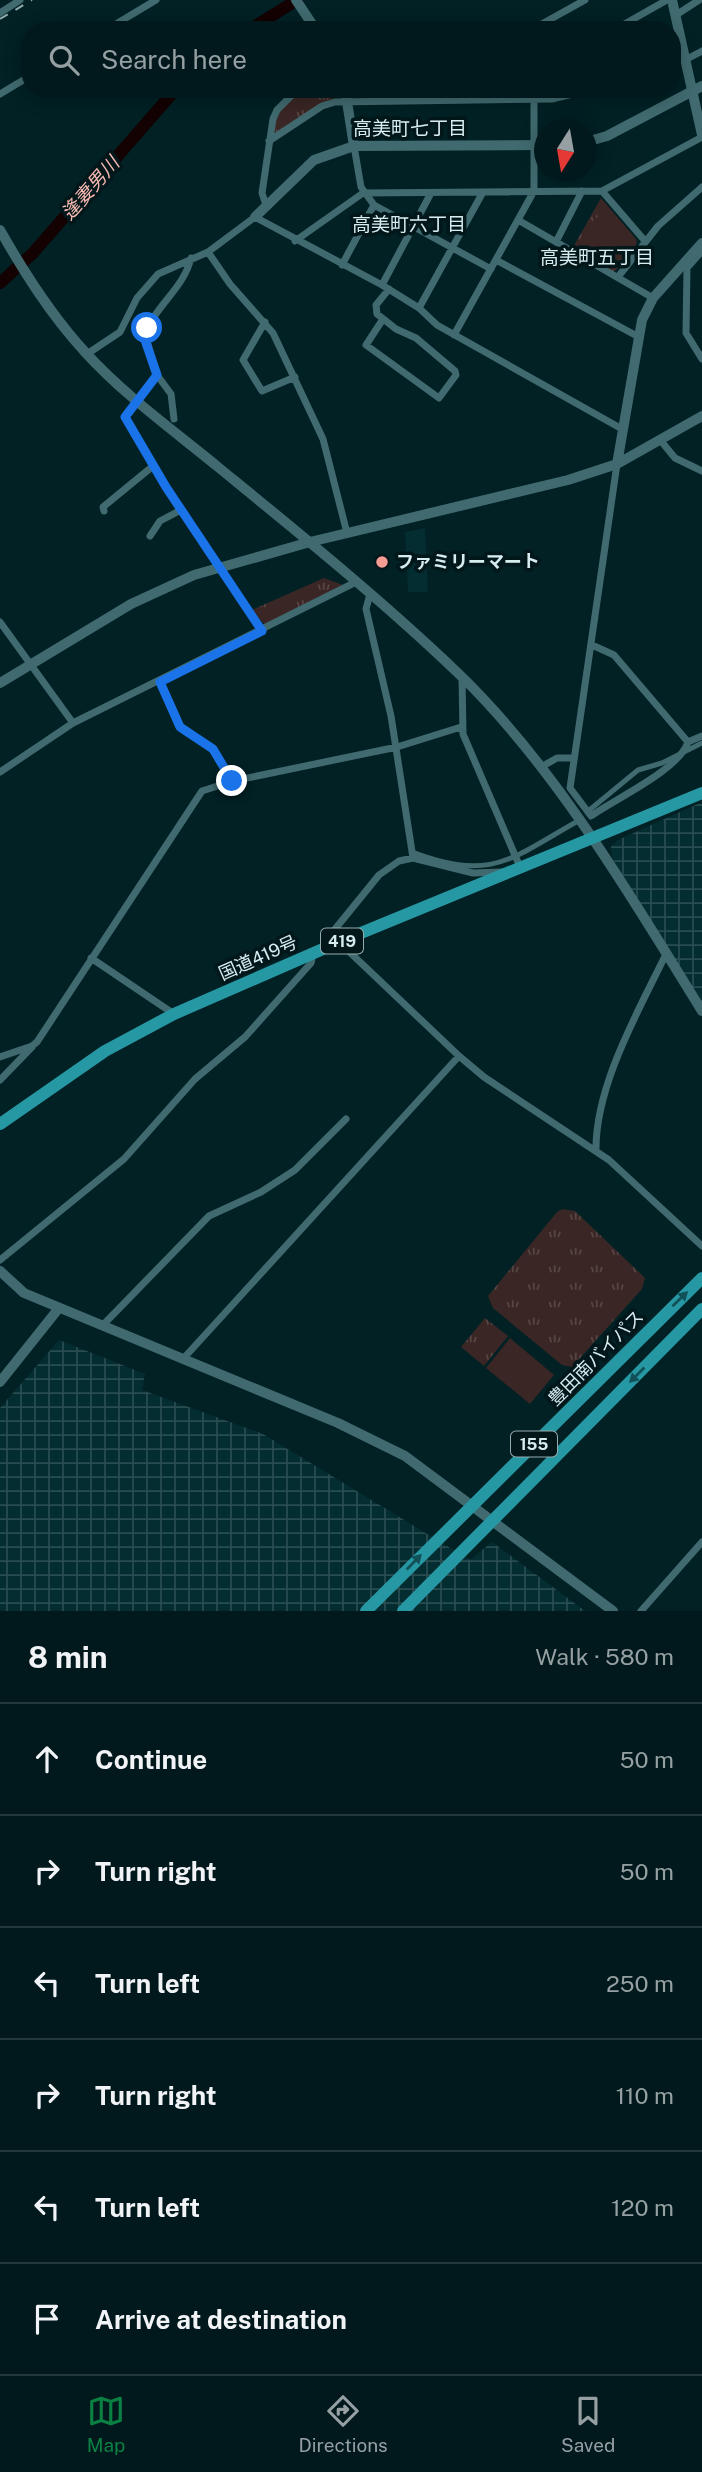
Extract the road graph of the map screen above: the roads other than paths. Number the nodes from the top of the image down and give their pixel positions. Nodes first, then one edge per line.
1 (20, 0) edge
2 (156, 0) edge
3 (296, 0) edge
4 (586, 0) edge
5 (670, 0) edge
6 (699, 0) edge
7 (0, 13) edge
8 (676, 15) junction
9 (121, 21) edge
10 (310, 21) edge
11 (548, 21) edge
12 (631, 21) edge
13 (676, 21) edge
14 (702, 51) edge
15 (681, 53) edge
16 (685, 60) junction
17 (21, 81) edge
18 (702, 86) edge
19 (692, 92) junction
20 (0, 94) edge
21 (289, 98) edge
22 (346, 98) edge
23 (556, 98) edge
24 (680, 98) edge
25 (681, 98) edge
26 (534, 99) junction
27 (347, 101) junction
28 (536, 119) edge
29 (702, 136) edge
30 (597, 139) edge
31 (269, 141) junction
32 (534, 145) edge
33 (354, 146) junction
34 (535, 182) edge
35 (702, 187) edge
36 (534, 191) junction
37 (582, 191) junction
38 (603, 191) junction
39 (483, 192) junction
40 (363, 193) junction
41 (430, 193) junction
42 (266, 205) junction
43 (374, 205) junction
44 (255, 217) junction
45 (518, 220) junction
46 (414, 226) junction
47 (0, 230) edge
48 (295, 241) junction
49 (645, 241) junction
50 (556, 242) junction
51 (702, 243) edge
52 (453, 247) junction
53 (702, 251) edge
54 (208, 252) junction
55 (191, 258) junction
56 (496, 260) junction
57 (342, 265) junction
58 (491, 269) junction
59 (618, 277) junction
60 (386, 287) junction
61 (653, 298) junction
62 (419, 308) junction
63 (383, 319) junction
64 (265, 322) junction
65 (454, 335) junction
66 (637, 336) junction
67 (87, 355) junction
68 (702, 359) edge
69 (157, 375) junction
70 (295, 377) junction
71 (137, 400) junction
72 (702, 416) edge
73 (174, 419) dead end
74 (622, 429) junction
75 (661, 441) junction
76 (617, 464) junction
77 (153, 466) junction
78 (702, 471) edge
79 (181, 510) junction
80 (104, 511) dead end
81 (347, 533) junction
82 (150, 536) dead end
83 (310, 542) junction
84 (217, 567) junction
85 (356, 582) junction
86 (370, 594) junction
87 (0, 622) edge
88 (262, 631) junction
89 (592, 645) junction
90 (31, 664) junction
91 (462, 677) junction
92 (160, 682) junction
93 (0, 683) edge
94 (73, 723) junction
95 (461, 727) junction
96 (702, 736) edge
97 (688, 742) junction
98 (702, 743) edge
99 (397, 747) junction
100 (685, 751) junction
101 (574, 758) junction
102 (541, 767) junction
103 (0, 772) edge
104 (232, 781) junction
105 (702, 793) edge
106 (587, 812) junction
107 (578, 821) junction
108 (591, 837) junction
109 (413, 855) junction
110 (517, 863) junction
111 (505, 872) junction
112 (339, 942) junction
113 (319, 951) junction
114 (666, 954) junction
115 (91, 958) junction
116 (702, 1011) edge
117 (174, 1014) junction
118 (32, 1046) junction
119 (459, 1056) junction
120 (0, 1057) edge
121 (0, 1080) edge
122 (346, 1119) dead end
123 (0, 1124) edge
124 (596, 1151) junction
125 (702, 1246) edge
126 (0, 1260) edge
127 (0, 1271) edge
128 (702, 1278) edge
129 (59, 1308) junction
130 (702, 1309) edge
131 (102, 1326) junction
132 (183, 1359) junction
133 (0, 1382) edge
134 (473, 1504) junction
135 (492, 1519) junction
136 (702, 1542) edge
137 (366, 1611) edge
138 (403, 1611) edge
139 (613, 1611) edge
140 (641, 1611) edge

1 - 7 street
2 - 9 street
3 - 10 street
4 - 11 street
5 - 8 street
5 - 12 street
6 - 8 street
8 - 13 street
14 - 16 street
15 - 16 street
16 - 19 street
17 - 20 street
18 - 19 street
19 - 25 street
19 - 29 street
21 - 31 street
22 - 27 street
23 - 26 street
24 - 30 street
26 - 27 street
26 - 28 street
27 - 31 street
27 - 33 street
29 - 38 street
31 - 42 street
32 - 33 street
33 - 40 street
33 - 42 street
34 - 36 street
35 - 49 street
36 - 37 street
36 - 39 street
36 - 45 street
37 - 38 street
37 - 50 street
38 - 49 street
39 - 41 street
39 - 52 street
40 - 41 street
40 - 43 street
40 - 48 street
41 - 46 street
42 - 44 street
43 - 46 street
43 - 57 street
44 - 48 street
44 - 54 street
45 - 50 street
45 - 56 street
46 - 52 street
46 - 60 street
47 - 67 street
48 - 57 street
49 - 59 street
50 - 59 street
51 - 61 street
52 - 58 street
52 - 62 street
53 - 68 street
54 - 55 street
54 - 64 street
55 - 67 street
55 - 69 street
56 - 58 street
56 - 66 street
57 - 60 street
58 - 65 street
59 - 61 street
60 - 62 street
60 - 63 street
61 - 66 street
62 - 65 street
63 - 63 street
64 - 70 street
64 - 70 street
65 - 74 street
66 - 74 street
67 - 71 street
69 - 71 street
69 - 73 street
70 - 81 street
71 - 77 street
71 - 83 street
72 - 75 street
74 - 76 street
75 - 76 street
75 - 78 street
76 - 81 street
76 - 89 street
77 - 79 street
77 - 80 street
79 - 82 street
79 - 84 street
81 - 83 street
83 - 84 street
83 - 85 street
84 - 88 street
84 - 90 street
85 - 86 street
85 - 88 street
86 - 91 street
86 - 99 street
87 - 90 street
88 - 92 street
89 - 97 street
89 - 101 street
90 - 93 street
90 - 94 street
91 - 95 street
91 - 102 street
92 - 94 street
92 - 104 street
94 - 103 street
95 - 99 street
95 - 110 street
96 - 97 street
97 - 100 street
98 - 100 street
99 - 104 street
99 - 109 street
100 - 106 street
100 - 106 street
101 - 102 street
101 - 106 street
102 - 107 street
104 - 115 street
105 - 108 highway, 国道419号 / 419
107 - 108 street
107 - 110 street
108 - 110 highway, 国道419号 / 419
108 - 114 street
109 - 110 street
109 - 111 street
109 - 113 street
110 - 111 highway, 国道419号 / 419
111 - 112 highway, 国道419号 / 419
112 - 113 highway, 国道419号 / 419
112 - 119 street
113 - 117 highway, 国道419号 / 419
113 - 126 street
114 - 116 street
114 - 124 street
115 - 117 street
115 - 118 street
117 - 123 highway, 国道419号 / 419
118 - 120 street
118 - 121 street
119 - 124 street
119 - 132 street
122 - 131 street
124 - 125 street
127 - 129 street
134 -> 128 highway, 豊田南バイパス / 155
129 - 131 street
129 - 133 street
130 -> 135 highway, 155
131 - 132 street
132 - 134 street
134 - 135 street
137 -> 134 highway, 豊田南バイパス / 155
135 - 138 highway, 155
135 - 139 street
136 - 140 street

